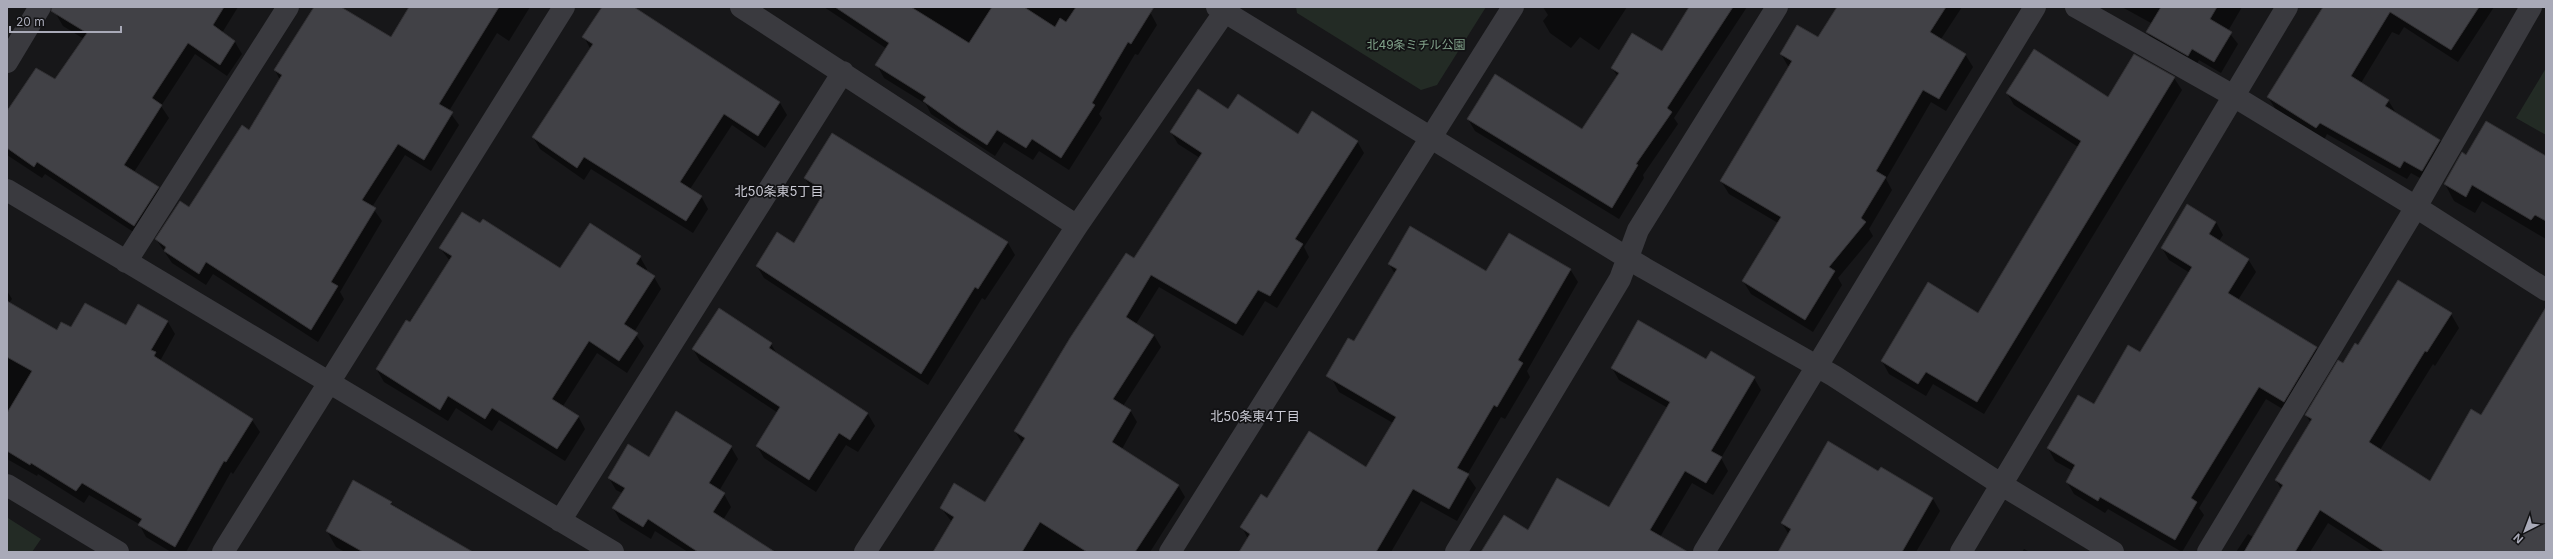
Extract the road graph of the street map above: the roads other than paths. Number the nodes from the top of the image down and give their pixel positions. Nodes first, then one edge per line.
1 (40, 7) edge
2 (288, 7) edge
3 (564, 7) edge
4 (741, 7) edge
5 (1513, 7) edge
6 (1778, 7) edge
7 (2035, 7) edge
8 (2076, 7) edge
9 (2287, 7) edge
10 (2531, 7) edge
11 (1223, 9) edge
12 (7, 62) edge
13 (843, 72) junction
14 (2232, 95) junction
15 (1432, 137) junction
16 (7, 190) edge
17 (2416, 207) junction
18 (1077, 226) junction
19 (1628, 256) junction
20 (126, 262) junction
21 (2546, 290) edge
22 (1816, 365) junction
23 (330, 383) junction
24 (7, 485) edge
25 (2002, 485) junction
26 (560, 521) junction
27 (118, 552) edge
28 (223, 552) edge
29 (613, 552) edge
30 (865, 552) edge
31 (1170, 552) edge
32 (1456, 552) edge
33 (1704, 552) edge
34 (1961, 552) edge
35 (2113, 552) edge
36 (2208, 552) edge

1 - 12 street
2 - 20 street
3 - 23 street
4 - 13 street
5 - 15 street
6 - 19 street
7 - 22 street
8 - 14 street
9 - 14 street
10 - 17 street
11 - 15 street
11 - 18 street
13 - 18 street
13 - 26 street
14 - 17 street
14 - 25 street
15 - 19 street
15 - 31 street
16 - 20 street
17 - 21 street
17 - 36 street
18 - 30 street
19 - 22 street
19 - 32 street
20 - 23 street
22 - 25 street
22 - 33 street
23 - 26 street
23 - 28 street
24 - 27 street
25 - 34 street
25 - 35 street
26 - 29 street

